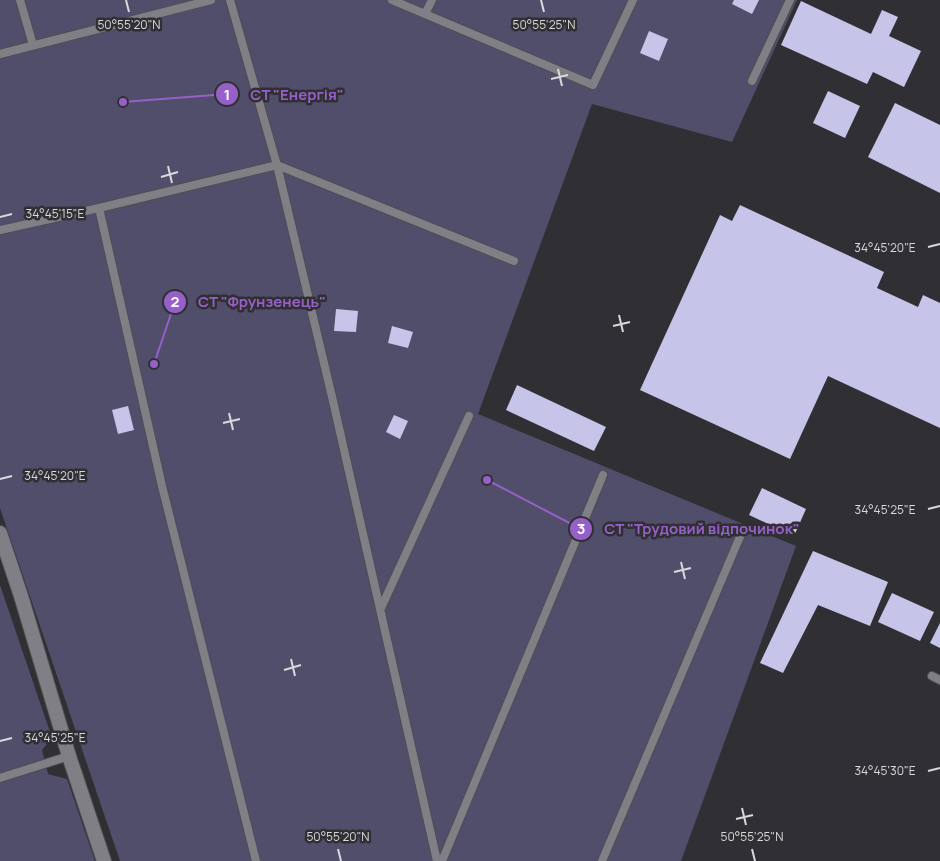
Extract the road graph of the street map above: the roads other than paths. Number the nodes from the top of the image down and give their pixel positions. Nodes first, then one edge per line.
1 (20, 0) edge
2 (211, 0) edge
3 (230, 0) edge
4 (392, 0) edge
5 (432, 0) edge
6 (633, 0) edge
7 (790, 0) edge
8 (425, 14) junction
9 (33, 44) junction
10 (0, 54) edge
11 (752, 81) dead end
12 (277, 165) junction
13 (99, 208) junction
14 (0, 230) edge
15 (514, 261) dead end
16 (469, 416) dead end
17 (603, 475) dead end
18 (742, 532) dead end
19 (0, 533) edge
20 (381, 608) junction
21 (932, 676) dead end
22 (940, 680) edge
23 (69, 756) junction
24 (0, 778) edge
25 (104, 861) edge
26 (256, 861) edge
27 (437, 861) edge
28 (442, 861) edge
29 (602, 861) edge

1 - 9 lane
2 - 9 lane
3 - 12 lane
4 - 8 lane
5 - 8 lane
6 - 8 lane
7 - 11 lane
9 - 10 lane
12 - 13 lane
12 - 15 lane
12 - 20 lane
13 - 14 lane
13 - 26 lane
16 - 20 lane
17 - 28 lane
18 - 29 lane
19 - 23 street
20 - 27 lane
21 - 22 lane
23 - 24 lane
23 - 25 street

